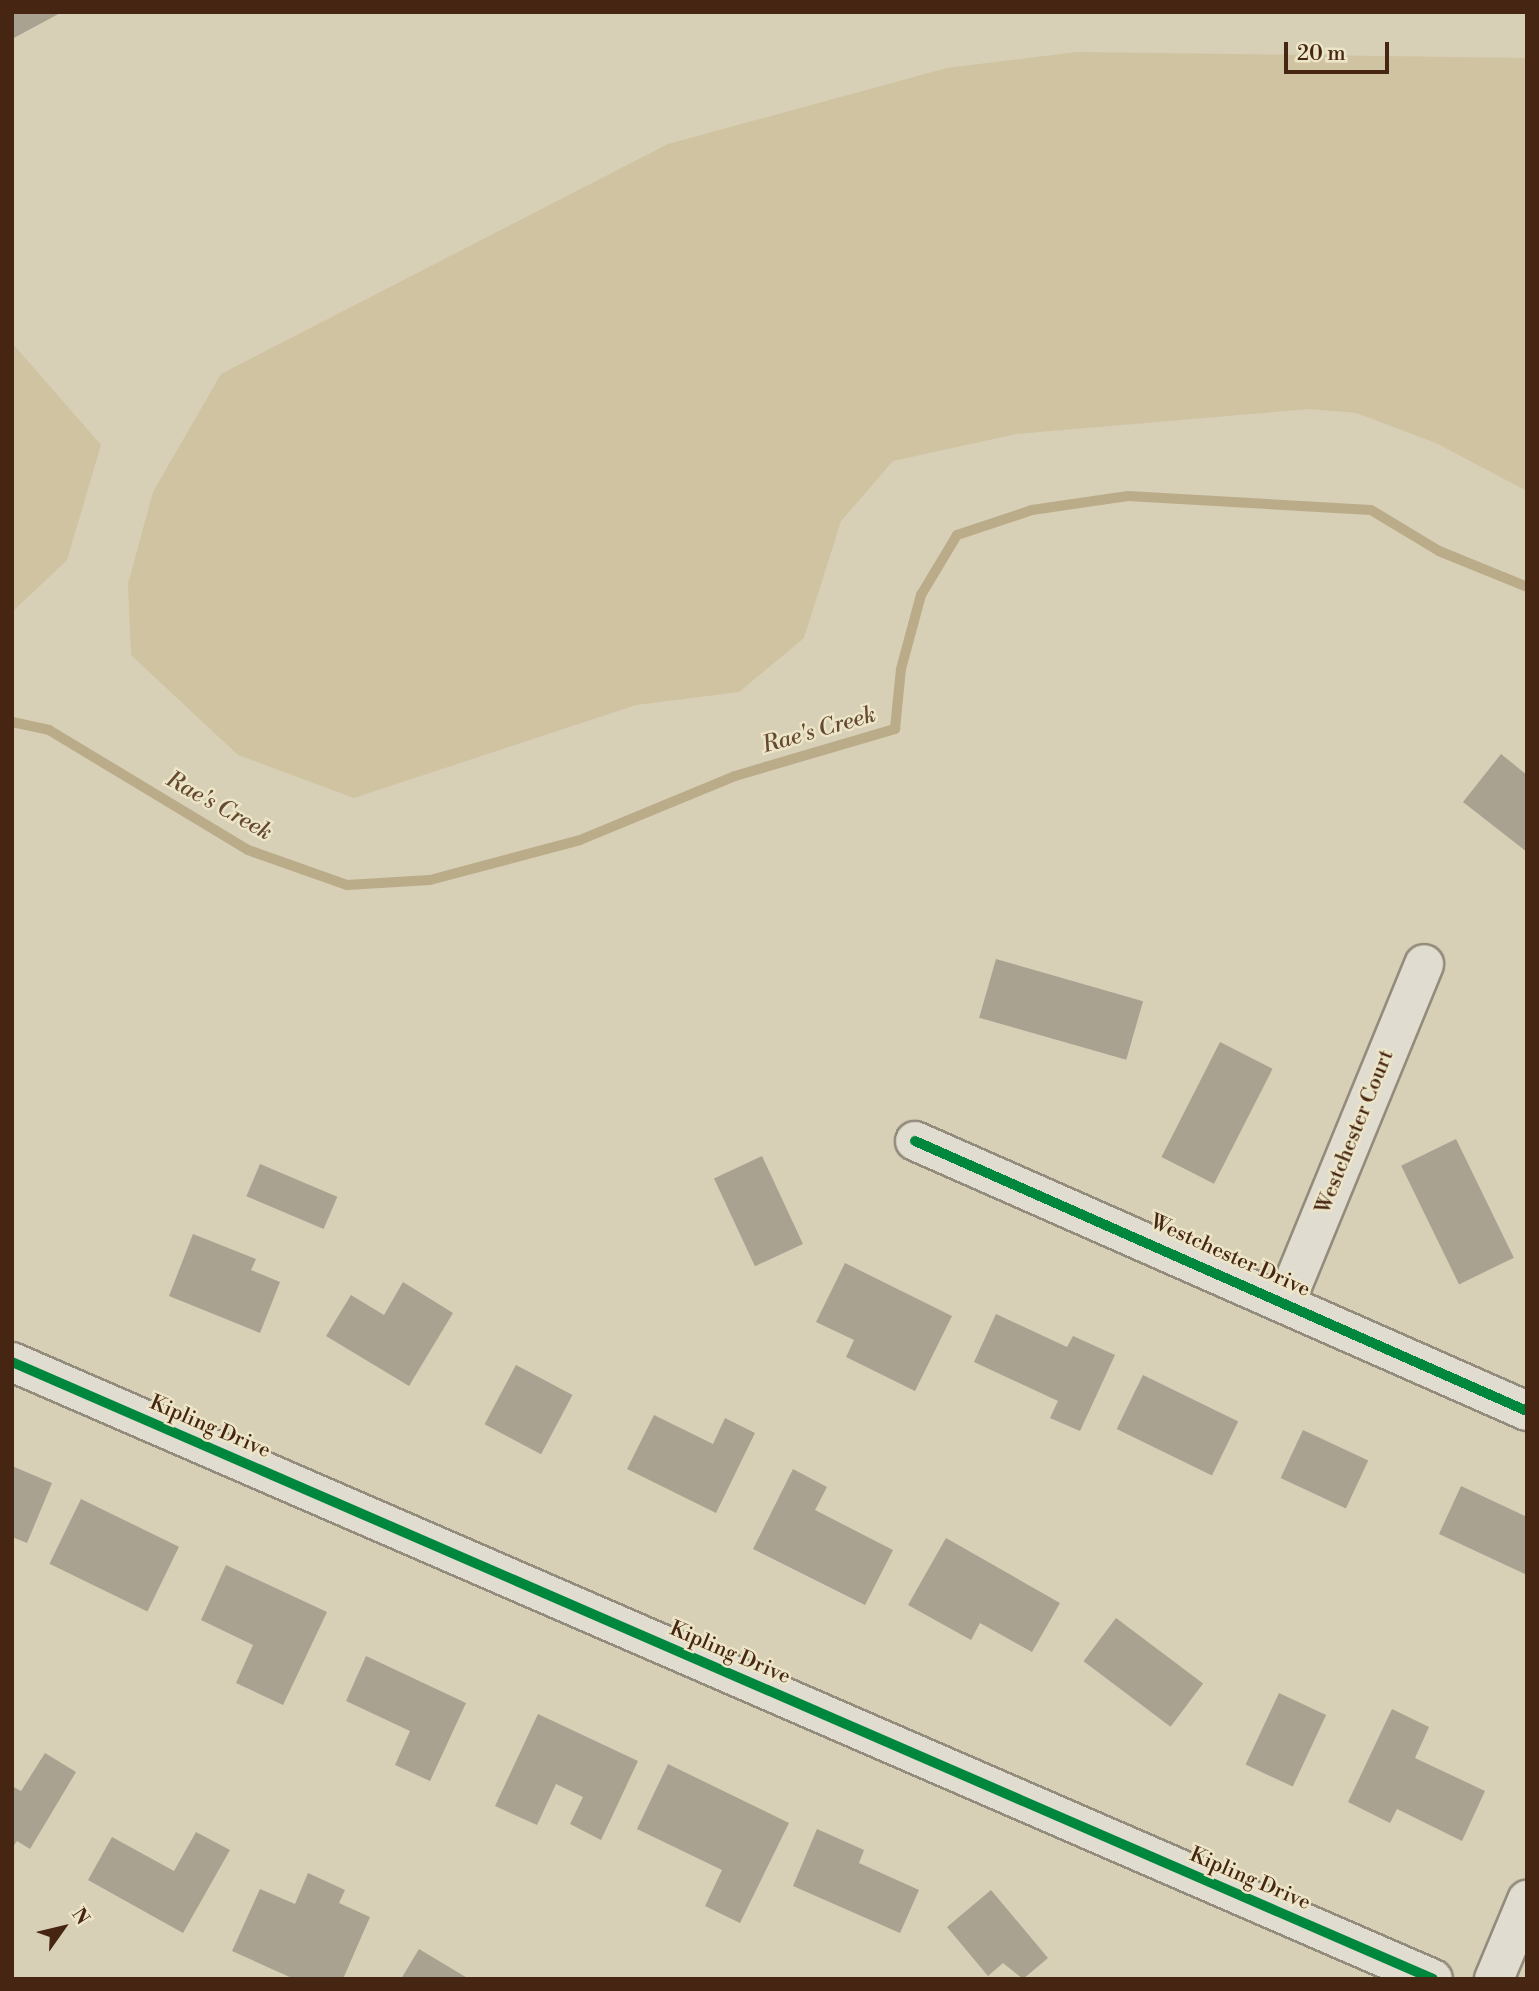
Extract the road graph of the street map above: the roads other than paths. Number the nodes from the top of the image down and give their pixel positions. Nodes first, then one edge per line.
1 (1424, 964) dead end
2 (915, 1140) dead end
3 (1286, 1301) junction
4 (12, 1362) edge
5 (1527, 1411) edge
6 (1527, 1900) edge
7 (1433, 1979) edge
8 (1494, 1979) edge

1 - 3 street, Westchester Court
2 - 3 street, Westchester Drive
3 - 5 street, Westchester Drive
4 - 7 street, Kipling Drive
6 - 8 street

